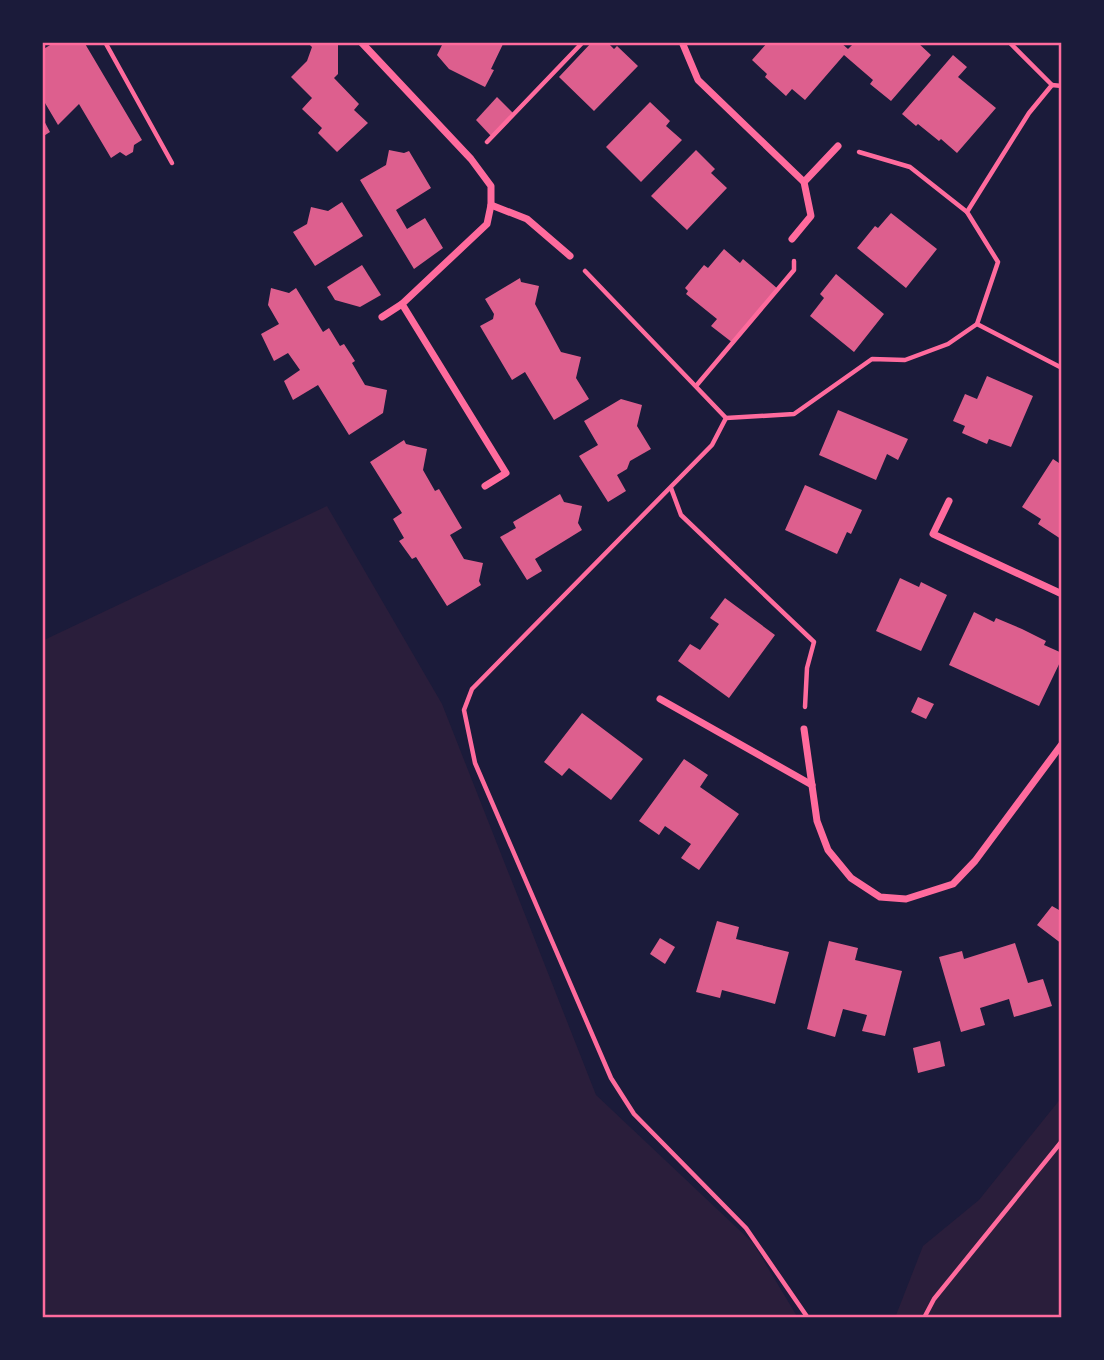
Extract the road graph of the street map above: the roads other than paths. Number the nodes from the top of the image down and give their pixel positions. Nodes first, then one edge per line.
1 (361, 42) edge
2 (682, 42) edge
3 (838, 146) road end
4 (804, 182) junction
5 (491, 205) junction
6 (792, 239) road end
7 (569, 256) road end
8 (402, 304) junction
9 (382, 317) dead end
10 (485, 486) dead end
11 (949, 501) dead end
12 (1062, 594) edge
13 (660, 699) dead end
14 (804, 729) road end
15 (1062, 744) edge
16 (811, 785) junction

1 - 5 street
2 - 4 street
3 - 4 street
4 - 6 street
5 - 7 street
5 - 8 street
8 - 9 street
8 - 10 street
11 - 12 street
13 - 16 street
14 - 16 street
15 - 16 street

